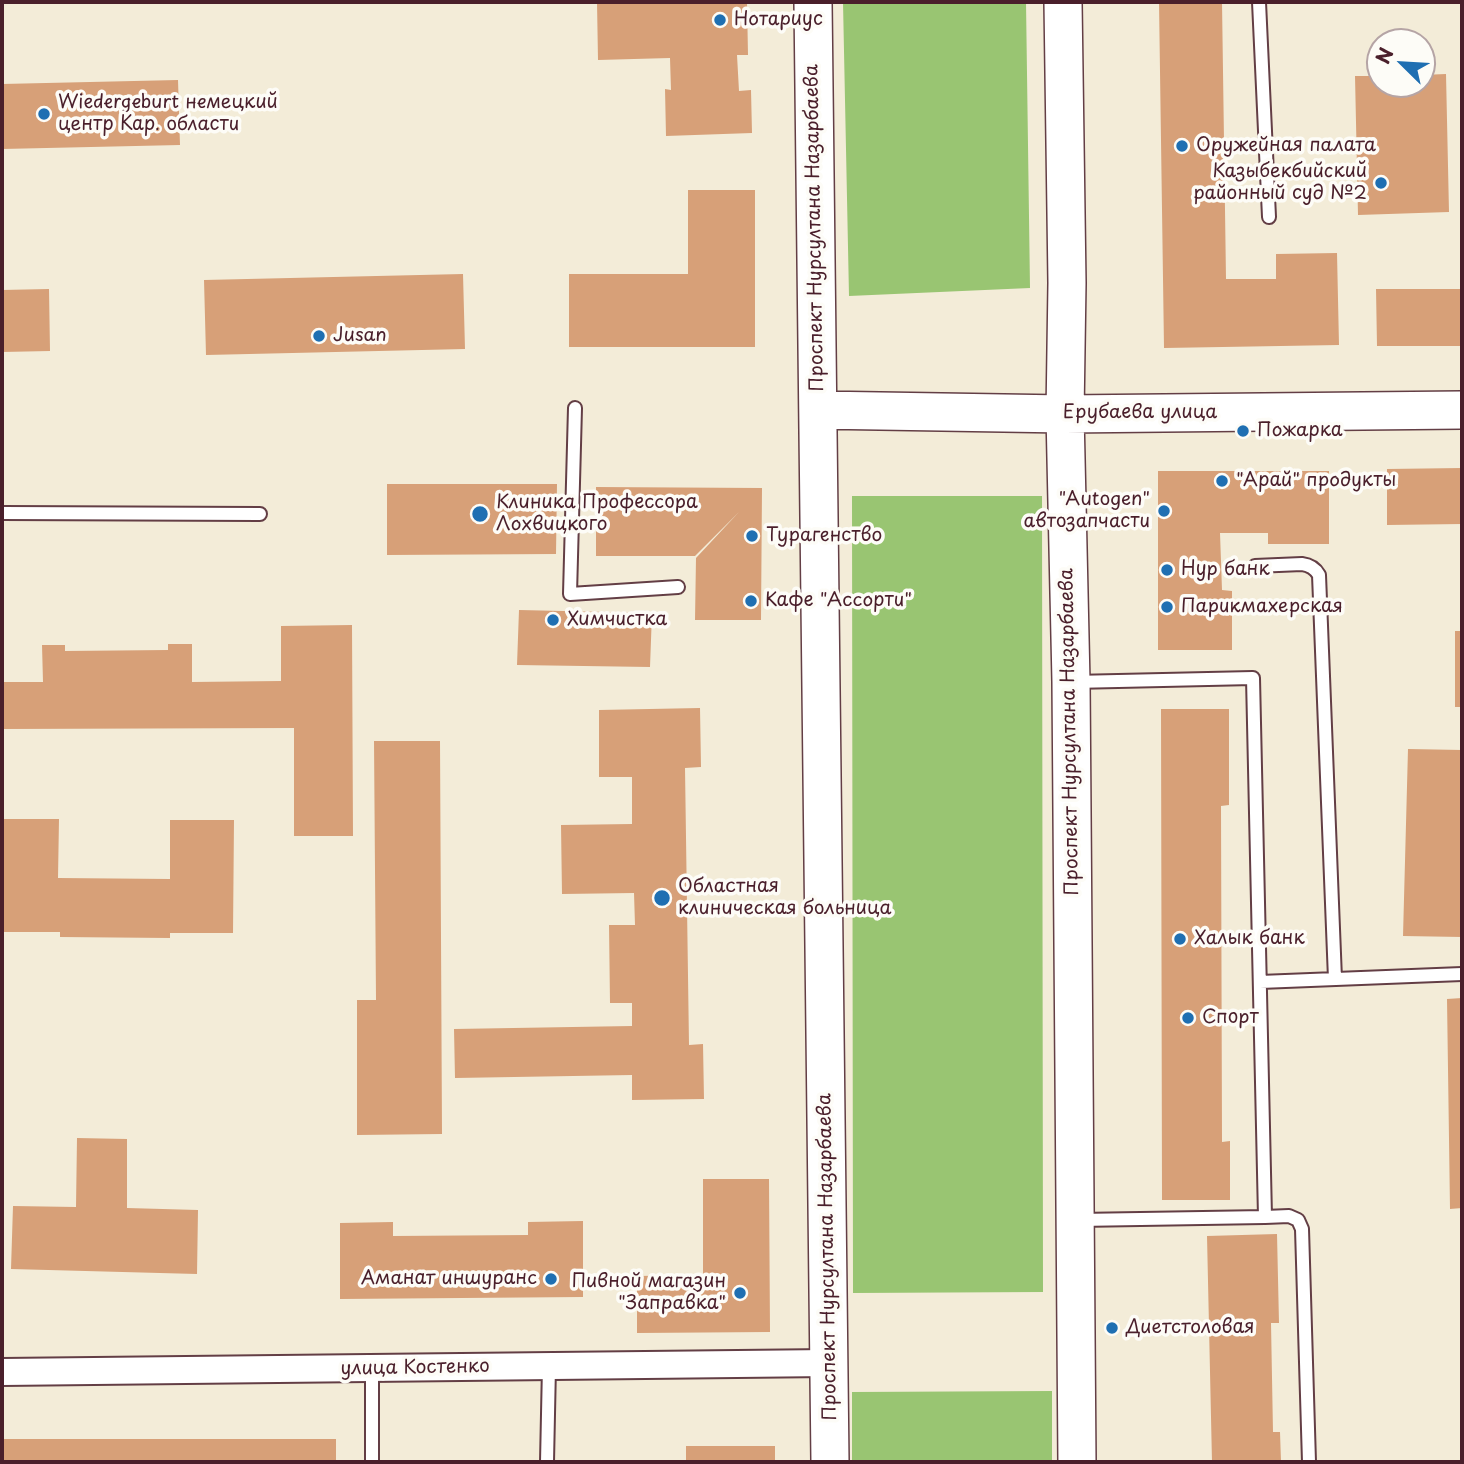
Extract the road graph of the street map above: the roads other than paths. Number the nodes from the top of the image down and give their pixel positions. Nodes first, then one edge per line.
1 (813, 2) edge
2 (1063, 2) edge
3 (1259, 2) edge
4 (1269, 217) dead end
5 (575, 408) dead end
6 (818, 410) junction
7 (1462, 410) edge
8 (1065, 414) junction
9 (2, 513) edge
10 (260, 514) dead end
11 (1255, 566) dead end
12 (678, 587) dead end
13 (1071, 682) junction
14 (1462, 974) edge
15 (1335, 979) junction
16 (1260, 982) junction
17 (1265, 1217) junction
18 (1075, 1220) junction
19 (829, 1363) junction
20 (549, 1366) junction
21 (372, 1368) junction
22 (2, 1372) edge
23 (372, 1462) edge
24 (547, 1462) edge
25 (830, 1462) edge
26 (1077, 1462) edge
27 (1309, 1462) edge

1 - 6 main road, Проспект Нурсултана Назарбаева
2 - 8 main road, Проспект Нурсултана Назарбаева
3 - 4 lane
5 - 12 lane
6 - 8 main road, Ерубаева улица
6 - 19 main road, Проспект Нурсултана Назарбаева
7 - 8 main road, Ерубаева улица
8 - 13 main road, Проспект Нурсултана Назарбаева
9 - 10 lane
11 - 15 lane
13 - 16 lane
13 - 18 main road, Проспект Нурсултана Назарбаева
14 - 15 lane
15 - 16 lane
16 - 17 lane
17 - 18 lane
17 - 27 lane
18 - 26 main road, Проспект Нурсултана Назарбаева
19 - 20 street, улица Костенко
19 - 25 main road, Проспект Нурсултана Назарбаева
20 - 21 street, улица Костенко
20 - 24 lane
21 - 22 street, улица Костенко
21 - 23 lane

